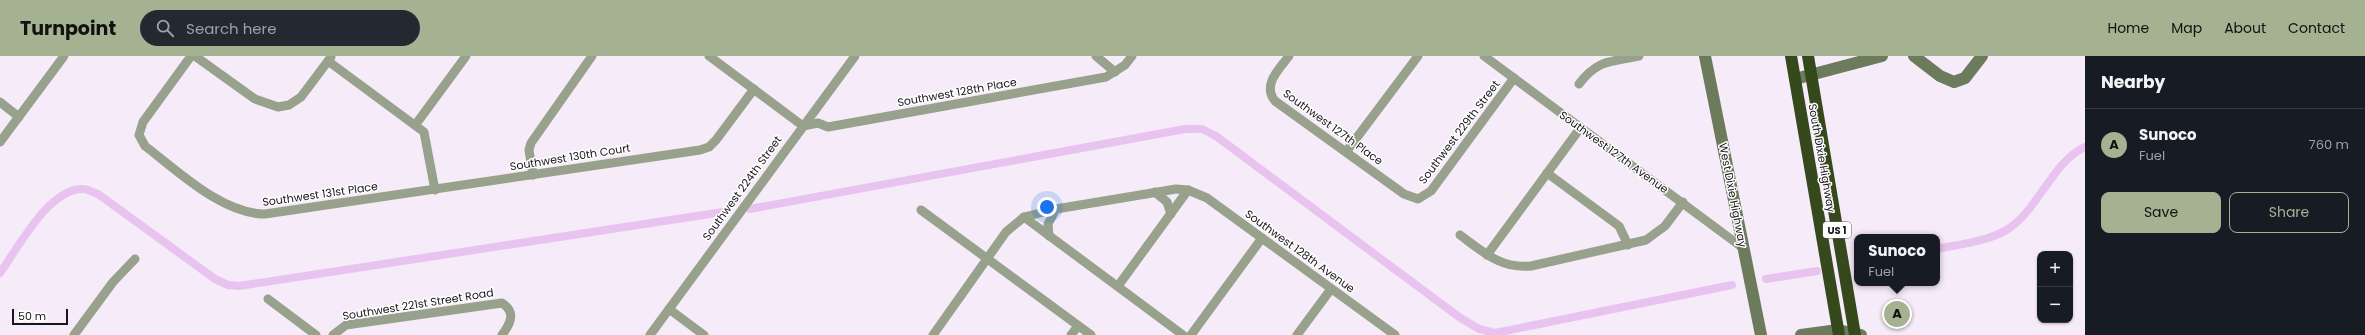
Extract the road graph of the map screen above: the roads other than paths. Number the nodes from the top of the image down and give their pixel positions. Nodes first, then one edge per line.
1 (64, 56) edge
2 (191, 56) edge
3 (195, 56) edge
4 (466, 56) edge
5 (592, 56) edge
6 (709, 56) edge
7 (855, 56) edge
8 (1096, 56) edge
9 (1132, 56) edge
10 (1289, 56) edge
11 (1418, 56) edge
12 (1484, 56) edge
13 (1640, 56) edge
14 (1705, 56) edge
15 (1791, 56) edge
16 (1808, 56) edge
17 (1882, 56) edge
18 (1914, 56) edge
19 (1982, 56) edge
20 (330, 58) edge
21 (1115, 72) junction
22 (1811, 75) junction
23 (1514, 78) junction
24 (1795, 79) junction
25 (1579, 84) dead end
26 (754, 89) junction
27 (0, 102) edge
28 (19, 117) junction
29 (416, 124) junction
30 (803, 126) junction
31 (1581, 127) junction
32 (0, 142) edge
33 (1346, 152) junction
34 (1547, 173) junction
35 (533, 175) junction
36 (435, 190) junction
37 (1188, 190) junction
38 (1156, 192) junction
39 (1421, 199) joint
40 (1683, 202) junction
41 (1056, 209) junction
42 (921, 210) dead end
43 (1170, 214) junction
44 (1818, 214) junction
45 (1024, 218) junction
46 (1460, 235) dead end
47 (1049, 236) junction
48 (1262, 238) junction
49 (1628, 245) junction
50 (1743, 248) junction
51 (1487, 255) junction
52 (989, 258) junction
53 (135, 259) dead end
54 (1118, 286) junction
55 (1331, 289) junction
56 (268, 299) dead end
57 (669, 309) junction
58 (1078, 326) junction
59 (1849, 334) edge
60 (74, 335) edge
61 (316, 335) edge
62 (333, 335) edge
63 (502, 335) edge
64 (650, 335) edge
65 (704, 335) edge
66 (933, 335) edge
67 (1072, 335) edge
68 (1091, 335) edge
69 (1184, 335) edge
70 (1191, 335) edge
71 (1297, 335) edge
72 (1395, 335) edge
73 (1760, 335) edge
74 (1801, 335) edge

1 - 28 street
2 - 36 street, Southwest 131st Place
3 - 20 street
4 - 29 street
5 - 35 street
6 - 26 street
7 - 30 street, Southwest 224th Street
8 - 21 street
9 - 21 street
10 - 33 street, Southwest 127th Place
11 - 33 street
12 - 23 street, Southwest 127th Avenue
13 - 25 street
14 - 50 street, West Dixie Highway
15 - 24 highway, South Dixie Highway / US 1
16 - 22 highway, South Dixie Highway / US 1
17 - 22 street
18 - 19 street
20 - 29 street
21 - 30 street, Southwest 128th Place
22 - 24 street
22 - 59 highway, South Dixie Highway / US 1
23 - 31 street, Southwest 127th Avenue
23 - 39 street, Southwest 229th Street
24 - 44 highway, South Dixie Highway / US 1
26 - 30 street
26 - 35 street, Southwest 130th Court
27 - 28 street
28 - 32 street
29 - 36 street
30 - 57 street, Southwest 224th Street
31 - 34 street
31 - 40 street, Southwest 127th Avenue
33 - 39 street, Southwest 127th Place
34 - 49 street
34 - 51 street
35 - 36 street, Southwest 130th Court
37 - 38 street
37 - 43 street
37 - 48 street, Southwest 128th Avenue
38 - 41 street
38 - 43 street
40 - 49 street
40 - 50 street, Southwest 127th Avenue
41 - 45 street
41 - 47 street
42 - 52 street
43 - 54 street
44 - 59 highway, South Dixie Highway / US 1
44 - 59 highway
45 - 47 street
45 - 52 street
46 - 51 street
47 - 54 street
48 - 55 street, Southwest 128th Avenue
48 - 70 street
49 - 51 street
50 - 73 street, West Dixie Highway
52 - 58 street
52 - 66 street
53 - 60 street
54 - 69 street
55 - 71 street
55 - 72 street, Southwest 128th Avenue
56 - 61 street
57 - 64 street, Southwest 224th Street
57 - 65 street
58 - 67 street
58 - 68 street
59 - 74 street
62 - 63 street, Southwest 221st Street Road

